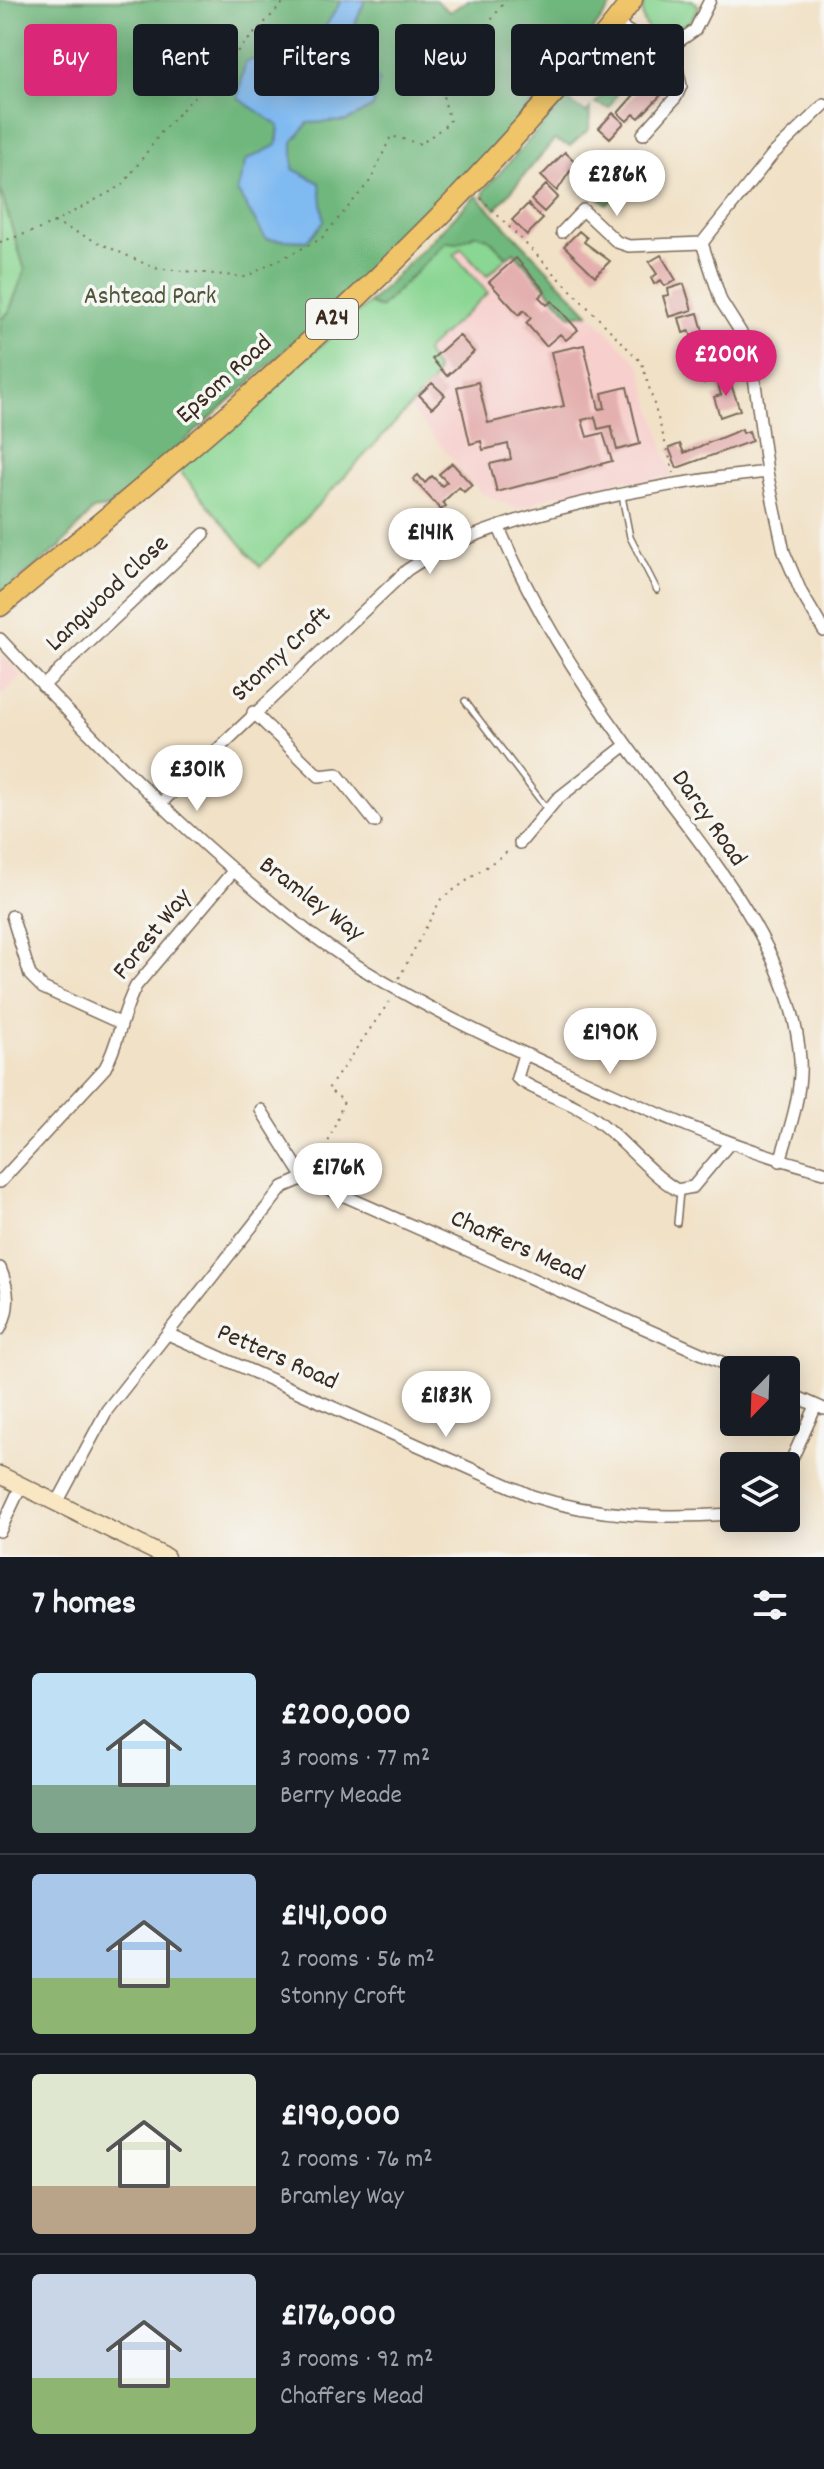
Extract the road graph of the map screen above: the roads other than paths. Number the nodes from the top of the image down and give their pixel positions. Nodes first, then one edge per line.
1 (632, 0) edge
2 (710, 0) edge
3 (615, 23) joint
4 (684, 38) edge
5 (676, 96) edge
6 (821, 111) edge
7 (643, 134) dead end
8 (562, 232) dead end
9 (702, 243) junction
10 (767, 472) junction
11 (622, 495) junction
12 (499, 528) junction
13 (204, 534) dead end
14 (657, 590) dead end
15 (0, 606) edge
16 (824, 631) edge
17 (0, 639) edge
18 (43, 686) junction
19 (465, 701) dead end
20 (253, 712) junction
21 (626, 745) junction
22 (161, 803) junction
23 (548, 810) junction
24 (375, 822) dead end
25 (520, 843) road end
26 (234, 870) junction
27 (12, 916) dead end
28 (120, 1023) junction
29 (524, 1054) junction
30 (261, 1110) dead end
31 (728, 1145) junction
32 (780, 1161) junction
33 (824, 1172) edge
34 (309, 1179) junction
35 (0, 1182) edge
36 (680, 1191) junction
37 (677, 1223) dead end
38 (0, 1268) edge
39 (0, 1329) edge
40 (168, 1334) junction
41 (720, 1362) edge
42 (800, 1399) edge
43 (820, 1408) edge
44 (797, 1452) edge
45 (0, 1475) edge
46 (21, 1486) junction
47 (57, 1503) junction
48 (720, 1514) edge
49 (0, 1531) edge
50 (166, 1557) edge

1 - 3 highway, Epsom Road / A24
2 - 4 street
3 - 15 highway, Epsom Road / A24
5 - 7 street
6 - 9 street
8 - 9 street
9 - 10 street
10 - 11 street, Stonny Croft
10 - 16 street
11 - 12 street, Stonny Croft
11 - 14 lane
12 - 20 street, Stonny Croft
12 - 21 street, Darcy Road
13 - 18 street, Langwood Close
17 - 18 street, Bramley Way
18 - 22 street, Bramley Way
19 - 23 lane
20 - 22 street, Stonny Croft
20 - 24 street
21 - 23 street
21 - 32 street, Darcy Road
22 - 26 street, Bramley Way
23 - 25 street
26 - 28 street, Forest Way
26 - 29 street, Bramley Way
27 - 28 street
28 - 35 street, Forest Way
29 - 31 street, Bramley Way
29 - 36 street
30 - 34 street
31 - 32 street, Bramley Way
31 - 36 street
32 - 33 street, Bramley Way
34 - 40 street
34 - 41 street, Chaffers Mead
36 - 37 lane
38 - 39 street
40 - 47 street
40 - 48 street, Petters Road
42 - 43 street
43 - 44 street
45 - 46 street
46 - 47 street
46 - 49 street
47 - 50 street

